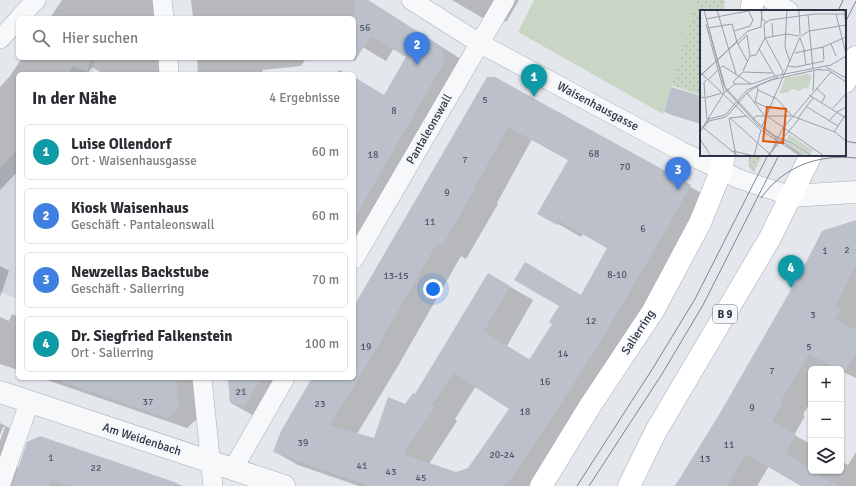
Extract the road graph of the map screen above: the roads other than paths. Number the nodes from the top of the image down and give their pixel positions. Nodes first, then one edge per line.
1 (36, 0) edge
2 (162, 0) edge
3 (411, 0) edge
4 (505, 0) edge
5 (753, 0) edge
6 (772, 0) edge
7 (751, 10) edge
8 (787, 10) edge
9 (22, 16) edge
10 (164, 16) edge
11 (16, 22) edge
12 (0, 39) edge
13 (479, 43) junction
14 (168, 60) edge
15 (169, 72) edge
16 (700, 152) edge
17 (709, 156) edge
18 (811, 156) edge
19 (723, 163) edge
20 (856, 192) edge
21 (792, 196) junction
22 (356, 256) edge
23 (202, 380) edge
24 (284, 380) edge
25 (0, 392) edge
26 (30, 403) junction
27 (211, 462) junction
28 (233, 469) junction
29 (0, 486) edge
30 (213, 486) edge
31 (284, 486) edge
32 (541, 486) edge
33 (629, 486) edge

1 - 9 street
2 - 10 street
3 - 13 street, Waisenhausgasse
4 - 13 street, Pantaleonswall
5 - 7 main road
6 - 8 street
11 - 12 street
13 - 16 street, Waisenhausgasse
13 - 22 street, Pantaleonswall
14 - 15 street
17 - 19 street, Waisenhausgasse
18 - 21 main road, B 9
19 - 21 street, Waisenhausgasse
19 - 32 main road, Salierring
20 - 21 street
21 - 33 main road, B 9
23 - 27 street
24 - 28 street
25 - 26 street, Am Weidenbach
26 - 27 street, Am Weidenbach
26 - 29 street
27 - 28 street, Am Weidenbach
27 - 30 street
28 - 31 street, Am Weidenbach

